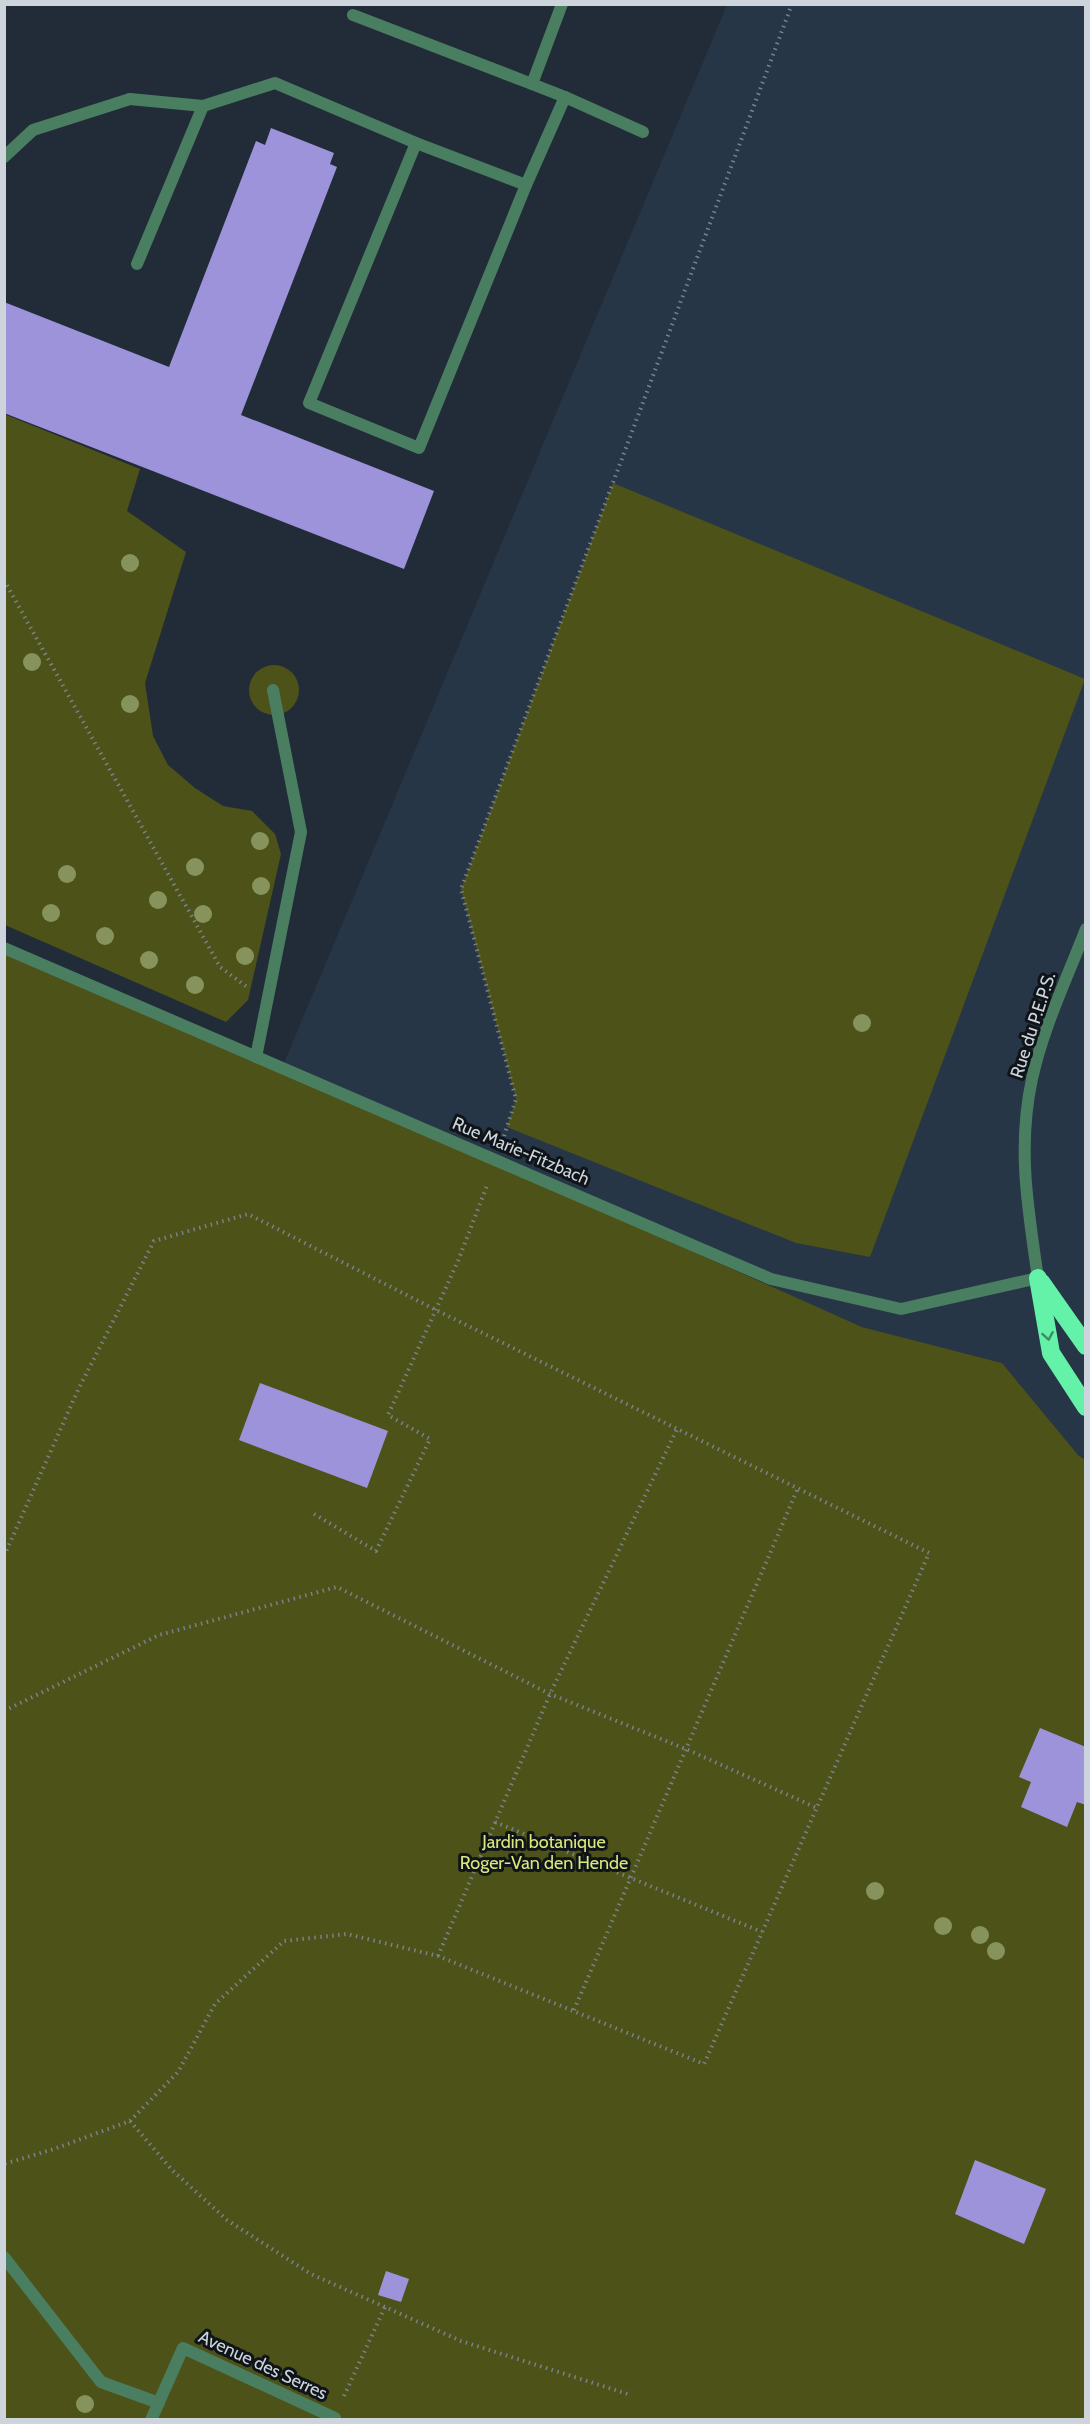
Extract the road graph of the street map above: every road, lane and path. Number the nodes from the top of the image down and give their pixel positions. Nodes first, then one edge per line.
1 (562, 4) edge
2 (792, 4) edge
3 (353, 15) dead end
4 (532, 84) junction
5 (565, 97) junction
6 (203, 106) junction
7 (643, 132) dead end
8 (416, 143) junction
9 (4, 157) edge
10 (525, 185) junction
11 (137, 264) dead end
12 (4, 580) edge
13 (273, 690) dead end
14 (1086, 929) edge
15 (4, 948) edge
16 (270, 991) junction
17 (256, 1057) junction
18 (496, 1160) junction
19 (1038, 1278) junction
20 (436, 1310) junction
21 (1086, 1346) edge
22 (1086, 1407) edge
23 (677, 1429) junction
24 (798, 1488) junction
25 (314, 1514) dead end
26 (4, 1556) edge
27 (550, 1694) junction
28 (4, 1711) edge
29 (686, 1749) junction
30 (818, 1808) junction
31 (495, 1822) junction
32 (631, 1877) junction
33 (762, 1932) junction
34 (438, 1956) junction
35 (574, 2010) junction
36 (130, 2121) junction
37 (4, 2164) edge
38 (4, 2257) edge
39 (385, 2307) junction
40 (631, 2395) dead end
41 (159, 2403) junction
42 (334, 2418) joint
43 (151, 2420) edge

1 - 4 street
2 - 18 path
3 - 4 street
4 - 5 street
5 - 7 street
5 - 10 street
6 - 8 street
6 - 9 street
6 - 11 street
8 - 10 street
8 - 10 street
12 - 16 path
13 - 16 street
14 - 19 street, Rue du P.E.P.S.
15 - 17 street, Rue Marie-Fitzbach
16 - 17 street
17 - 18 street, Rue Marie-Fitzbach
18 - 19 street, Rue Marie-Fitzbach
18 - 20 path
19 - 21 highway
19 -> 22 highway
20 - 23 path
20 - 25 path
20 - 26 path
23 - 24 path
23 - 27 path
24 - 29 path
24 - 30 path
27 - 28 path
27 - 29 path
27 - 31 path
29 - 30 path
29 - 32 path
30 - 33 path
31 - 32 path
31 - 34 path
32 - 33 path
32 - 35 path
33 - 35 path
34 - 35 path
34 - 36 path
36 - 37 path
36 - 39 path
38 - 41 street
39 - 40 path
39 - 42 path
41 - 42 street, Avenue des Serres
41 - 43 street, Avenue des Serres

